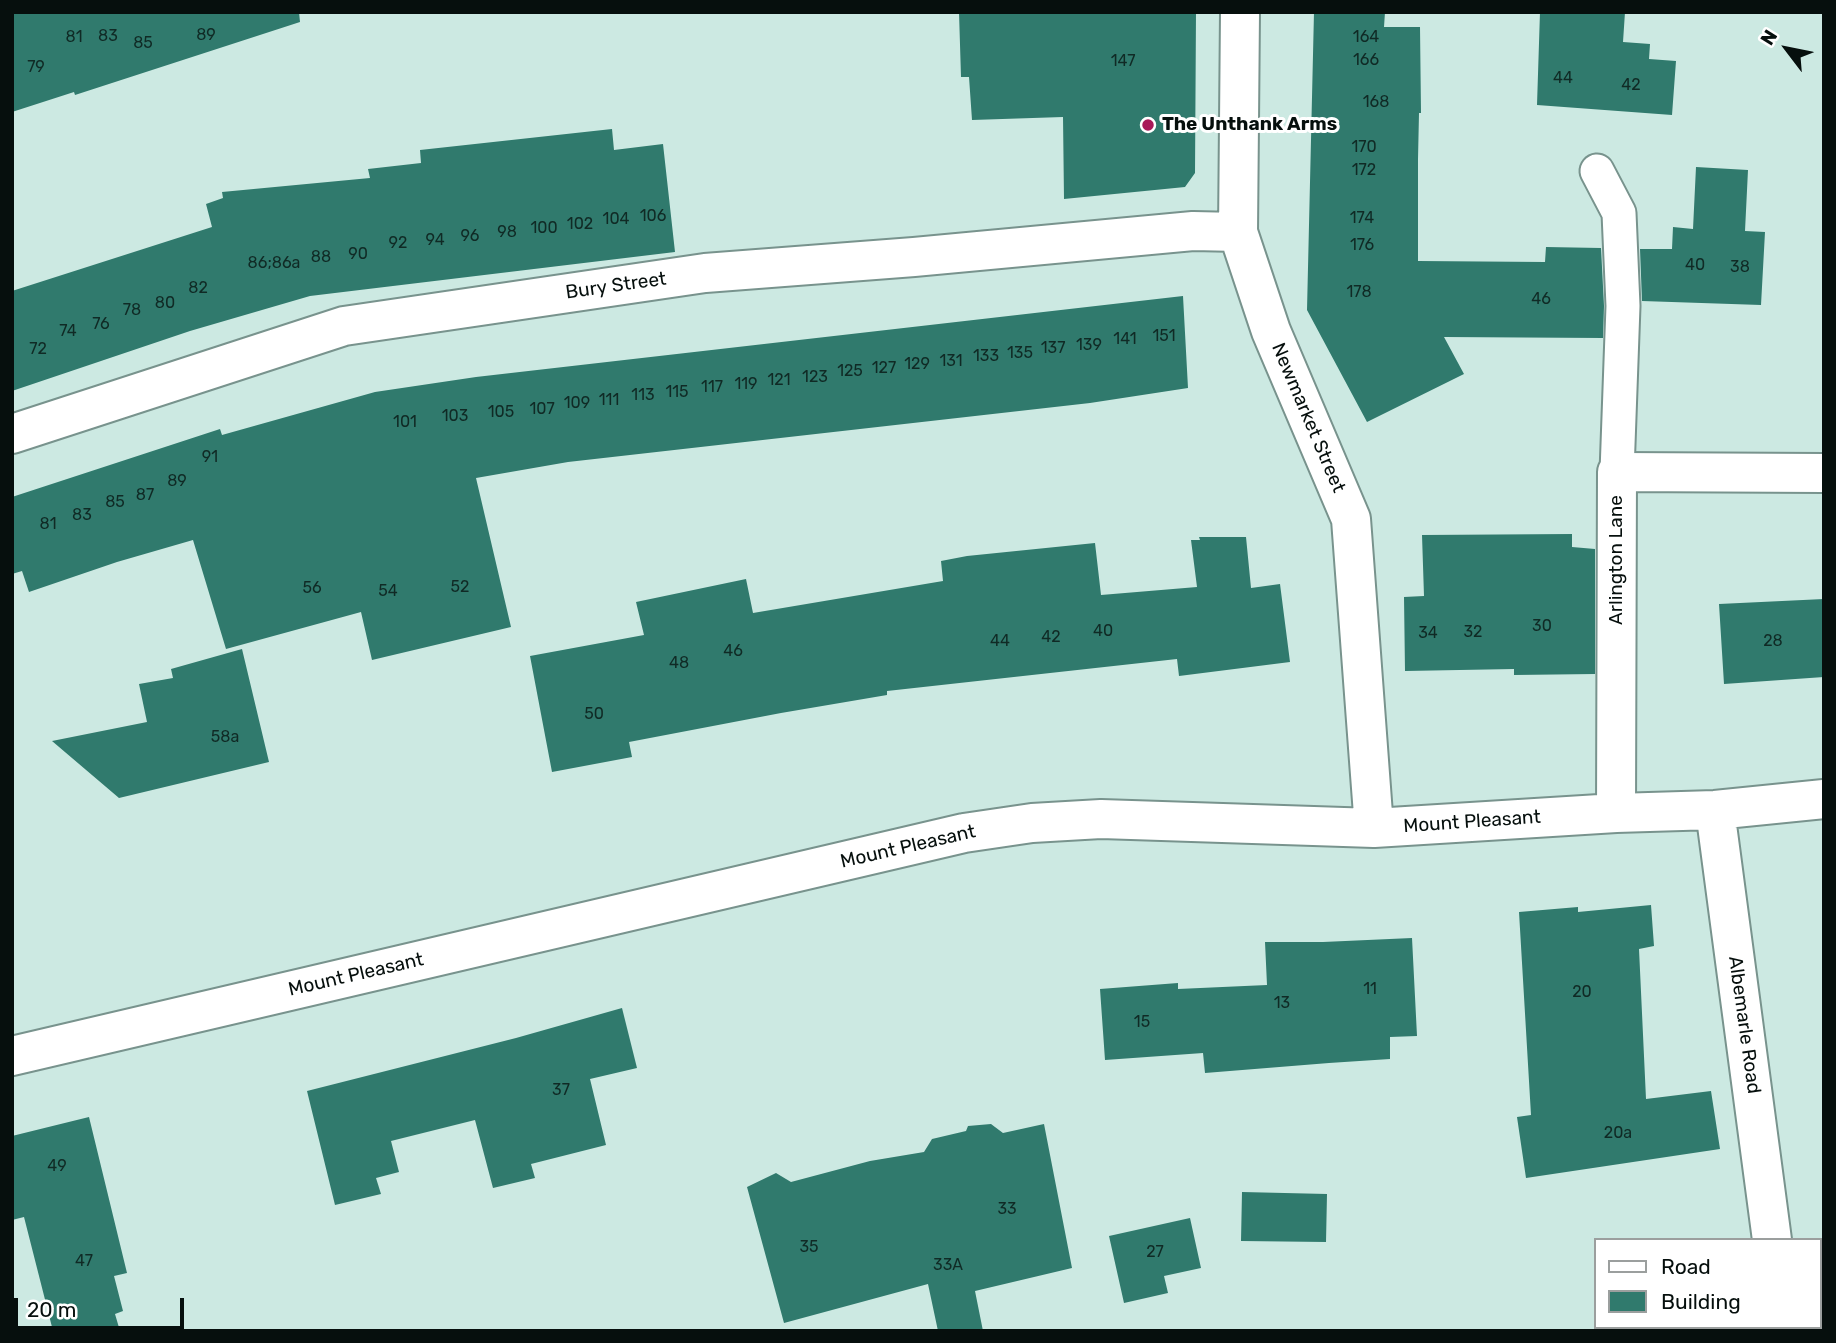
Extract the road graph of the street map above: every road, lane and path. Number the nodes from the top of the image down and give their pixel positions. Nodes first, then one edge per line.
1 (1240, 12) edge
2 (1597, 171) dead end
3 (1237, 232) junction
4 (12, 434) edge
5 (1617, 472) junction
6 (1824, 473) edge
7 (1824, 799) edge
8 (1715, 810) junction
9 (1615, 813) junction
10 (1374, 828) junction
11 (12, 1055) edge
12 (1772, 1238) edge

1 - 3 street, Newmarket Street
2 - 5 lane
3 - 4 street, Bury Street
3 - 10 street, Newmarket Street
5 - 6 street, Arlington Lane
5 - 9 street, Arlington Lane
7 - 8 street, Mount Pleasant
8 - 9 street, Mount Pleasant
8 - 12 street, Albemarle Road
9 - 10 street, Mount Pleasant
10 - 11 street, Mount Pleasant

